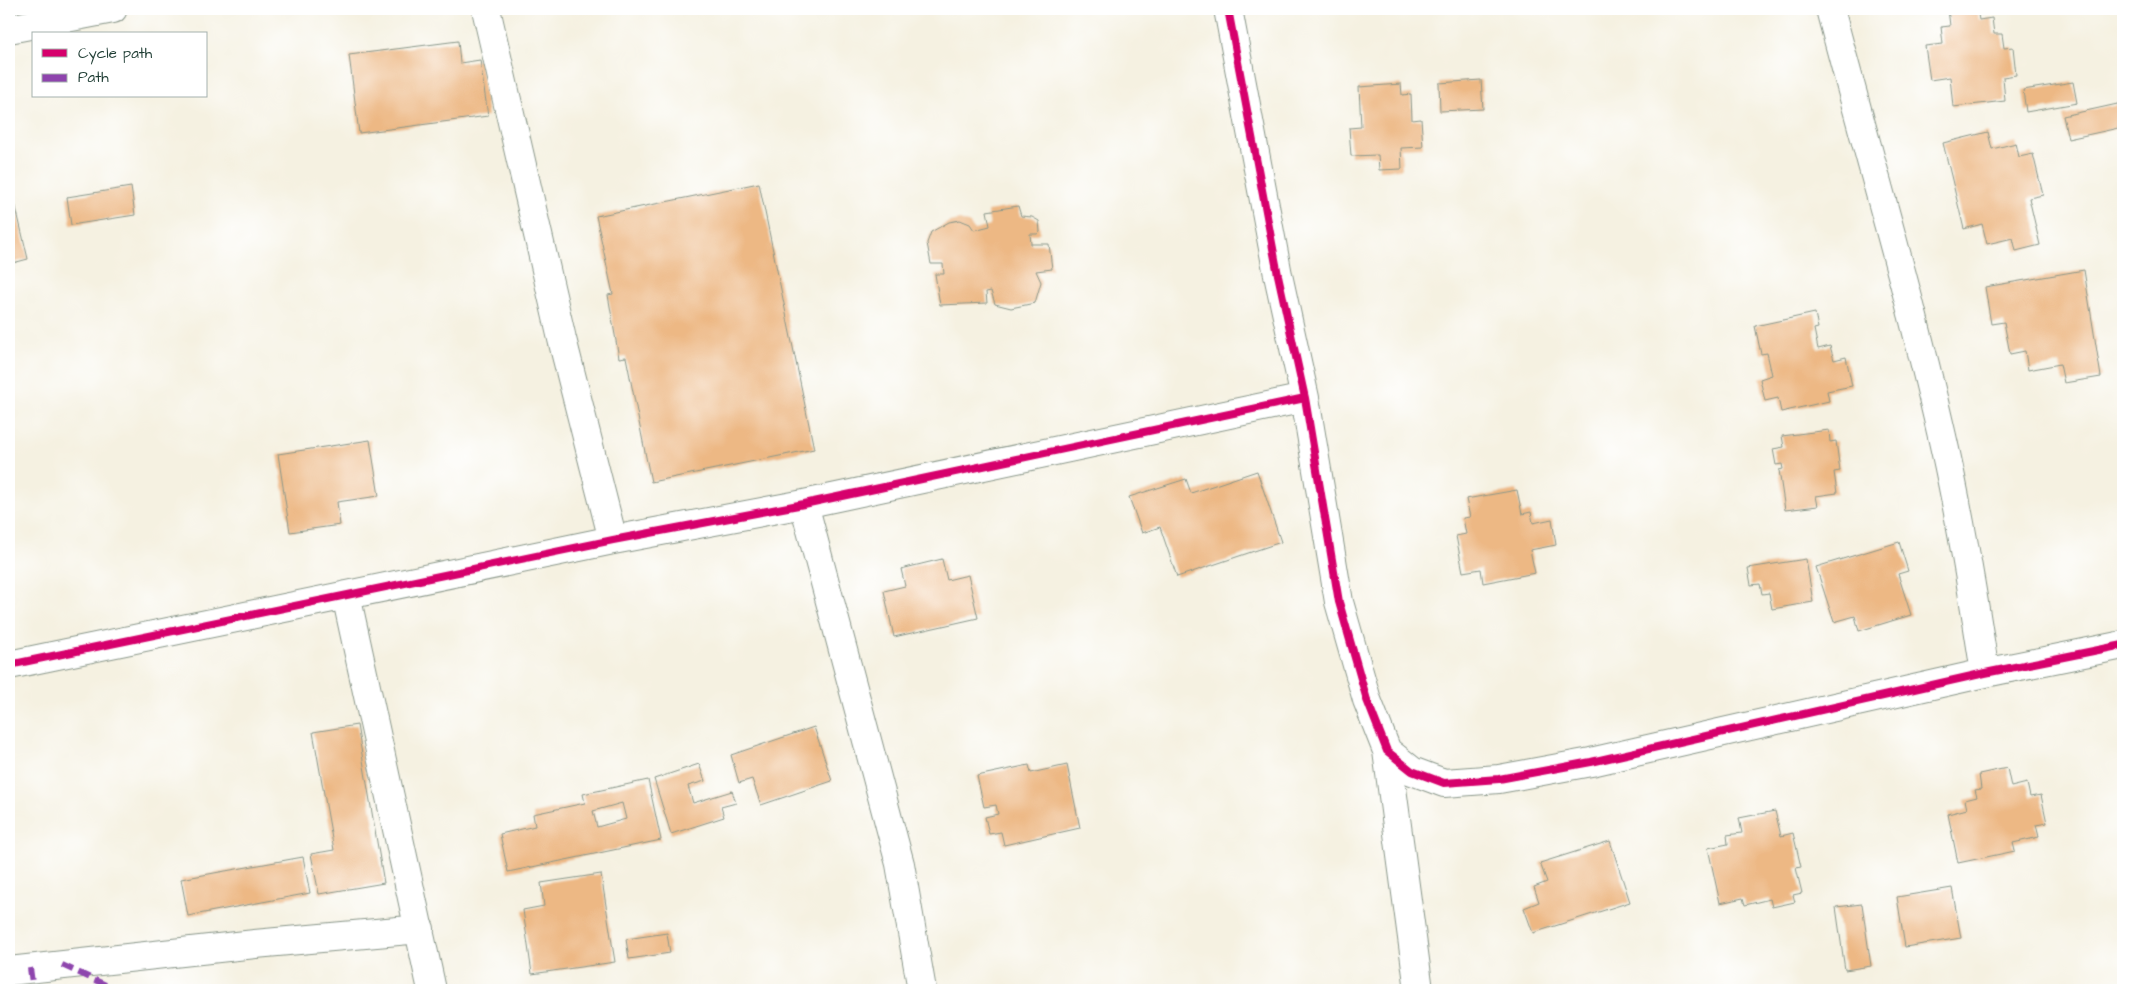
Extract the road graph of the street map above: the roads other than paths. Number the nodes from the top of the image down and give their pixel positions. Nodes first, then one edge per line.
1 (113, 9) edge
2 (486, 9) edge
3 (1228, 9) edge
4 (1830, 9) edge
5 (9, 29) edge
6 (1305, 398) junction
7 (804, 504) junction
8 (613, 540) junction
9 (346, 595) junction
10 (2123, 646) edge
11 (9, 665) edge
12 (1985, 673) junction
13 (1386, 751) junction
14 (420, 928) junction
15 (9, 971) edge
16 (432, 990) edge
17 (922, 990) edge
18 (1419, 990) edge

1 - 5 street
2 - 8 street
3 - 6 street
4 - 12 street
6 - 7 street
6 - 13 street
7 - 8 street
7 - 17 street
8 - 9 street
9 - 11 street
9 - 14 street
10 - 12 street
12 - 13 street
13 - 18 street
14 - 15 street
14 - 16 street

